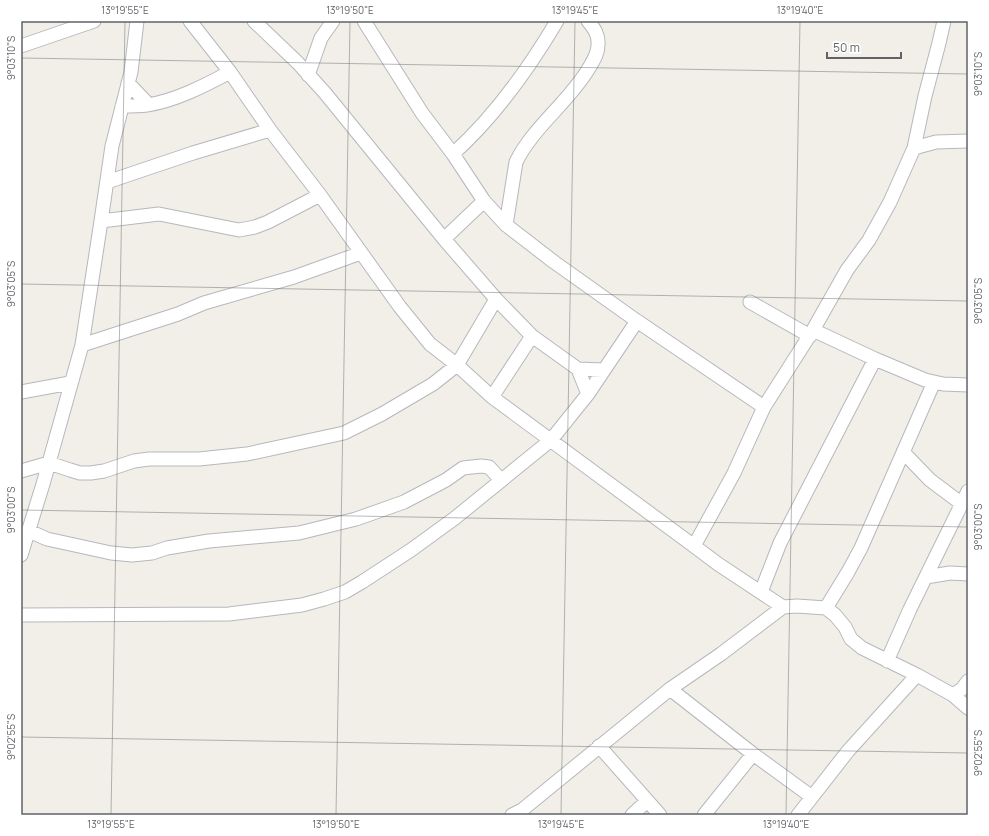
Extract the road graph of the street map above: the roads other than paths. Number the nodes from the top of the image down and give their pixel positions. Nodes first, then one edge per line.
1 (94, 21) edge
2 (137, 21) edge
3 (190, 21) edge
4 (254, 21) edge
5 (333, 21) edge
6 (364, 21) edge
7 (557, 21) edge
8 (588, 21) edge
9 (943, 23) edge
10 (67, 25) edge
11 (21, 46) edge
12 (230, 72) junction
13 (308, 74) junction
14 (128, 84) junction
15 (148, 104) junction
16 (122, 106) junction
17 (918, 124) junction
18 (270, 130) junction
19 (968, 141) edge
20 (936, 142) junction
21 (914, 148) junction
22 (453, 154) junction
23 (107, 182) junction
24 (320, 195) junction
25 (484, 201) junction
26 (101, 221) junction
27 (506, 225) junction
28 (444, 239) junction
29 (361, 253) junction
30 (496, 299) junction
31 (750, 302) dead end
32 (637, 321) junction
33 (811, 333) junction
34 (532, 336) junction
35 (82, 345) junction
36 (874, 359) junction
37 (457, 365) junction
38 (578, 369) junction
39 (603, 370) junction
40 (934, 382) junction
41 (70, 383) junction
42 (968, 385) edge
43 (21, 392) edge
44 (588, 394) junction
45 (492, 397) junction
46 (764, 407) junction
47 (551, 440) junction
48 (903, 452) junction
49 (49, 463) junction
50 (23, 471) edge
51 (501, 480) junction
52 (43, 484) junction
53 (968, 491) edge
54 (962, 504) junction
55 (25, 532) edge
56 (694, 546) junction
57 (21, 555) edge
58 (935, 558) junction
59 (950, 573) junction
60 (968, 574) edge
61 (926, 577) junction
62 (762, 592) junction
63 (783, 607) junction
64 (826, 608) junction
65 (21, 616) edge
66 (887, 660) junction
67 (917, 675) junction
68 (968, 681) edge
69 (670, 690) junction
70 (953, 695) junction
71 (968, 708) edge
72 (599, 746) junction
73 (753, 754) junction
74 (812, 797) junction
75 (647, 801) junction
76 (518, 813) edge
77 (632, 815) edge
78 (660, 815) edge
79 (704, 815) edge
80 (798, 815) edge

1 - 10 street
2 - 14 street
3 - 12 street
4 - 13 street
5 - 13 street
6 - 22 street
7 - 22 street
8 - 27 street
9 - 17 street
10 - 11 street
12 - 15 street
12 - 18 street
13 - 28 street
14 - 15 street
14 - 16 street
15 - 16 street
16 - 23 street
17 - 20 street
17 - 21 street
18 - 23 street
18 - 24 street
19 - 20 street
20 - 21 street
21 - 33 street
22 - 25 street
23 - 26 street
24 - 26 street
24 - 29 street
25 - 27 street
25 - 28 street
26 - 35 street
27 - 32 street
28 - 30 street
29 - 35 street
29 - 37 street
30 - 34 street
30 - 37 street
31 - 33 street
32 - 39 street
32 - 46 street
33 - 36 street
33 - 46 street
34 - 38 street
34 - 45 street
35 - 41 street
36 - 40 street
36 - 62 street
37 - 45 street
37 - 49 street
38 - 39 street
38 - 44 street
39 - 44 street
40 - 42 street
40 - 48 street
41 - 43 street
41 - 49 street
44 - 47 street
45 - 47 street
46 - 56 street
47 - 51 street
47 - 56 street
48 - 54 street
48 - 64 street
49 - 50 street
49 - 52 street
50 - 52 street
51 - 55 street
51 - 65 street
52 - 55 street
53 - 54 street
54 - 58 street
55 - 57 street
56 - 62 street
58 - 59 street
58 - 61 street
59 - 60 street
59 - 61 street
61 - 66 street
62 - 63 street
63 - 64 street
63 - 69 street
64 - 66 street
66 - 67 street
67 - 70 street
67 - 74 street
68 - 70 street
69 - 72 street
69 - 73 street
70 - 71 street
72 - 75 street
72 - 76 street
73 - 74 street
73 - 79 street
74 - 80 street
75 - 77 street
75 - 78 street

